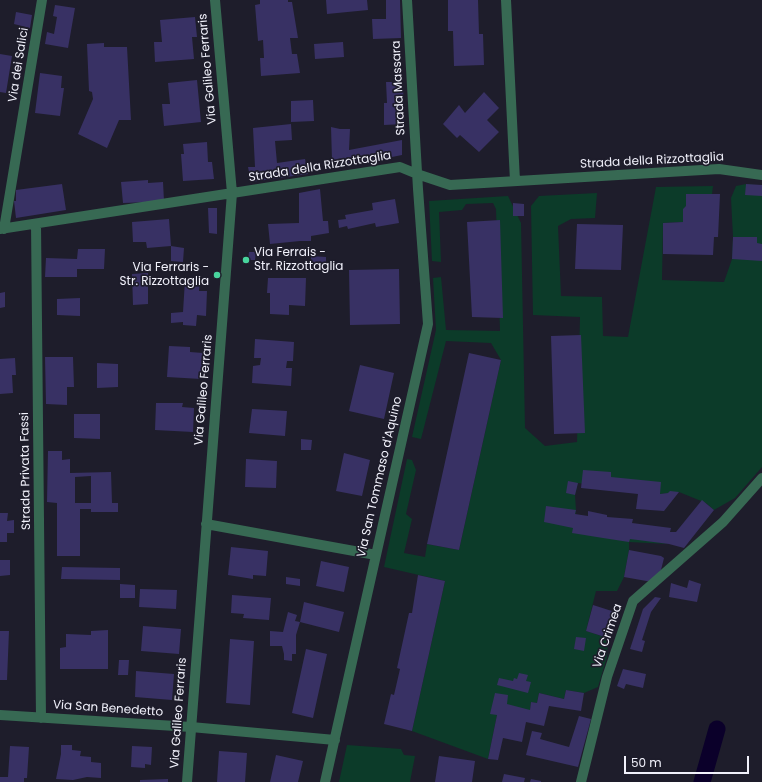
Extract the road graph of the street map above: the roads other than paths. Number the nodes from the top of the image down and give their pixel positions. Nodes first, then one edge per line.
1 (42, 0) edge
2 (215, 0) edge
3 (407, 0) edge
4 (506, 0) edge
5 (417, 174) junction
6 (762, 175) edge
7 (515, 181) junction
8 (232, 193) junction
9 (36, 224) junction
10 (2, 229) edge
11 (762, 478) edge
12 (206, 524) junction
13 (376, 555) junction
14 (0, 715) edge
15 (41, 718) junction
16 (191, 727) junction
17 (335, 740) junction
18 (187, 782) edge
19 (325, 782) edge
20 (581, 782) edge

1 - 10 street, Via dei Salici
2 - 8 street, Via Galileo Ferraris
3 - 5 street, Strada Massara
4 - 7 street
5 - 7 street, Strada della Rizzottaglia
5 - 8 street, Strada della Rizzottaglia
5 - 13 street, Via San Tommaso d'Aquino
6 - 7 street, Strada della Rizzottaglia
8 - 9 street, Strada della Rizzottaglia
8 - 12 street, Via Galileo Ferraris
9 - 10 street, Strada della Rizzottaglia
9 - 15 street, Strada Privata Fassi
11 - 20 street, Via Crimea
12 - 13 street
12 - 16 street, Via Galileo Ferraris
13 - 17 street, Via San Tommaso d'Aquino
14 - 15 street, Via San Benedetto
15 - 16 street, Via San Benedetto
16 - 17 street, Via San Benedetto
16 - 18 street, Via Galileo Ferraris
17 - 19 street, Via San Tommaso d'Aquino

